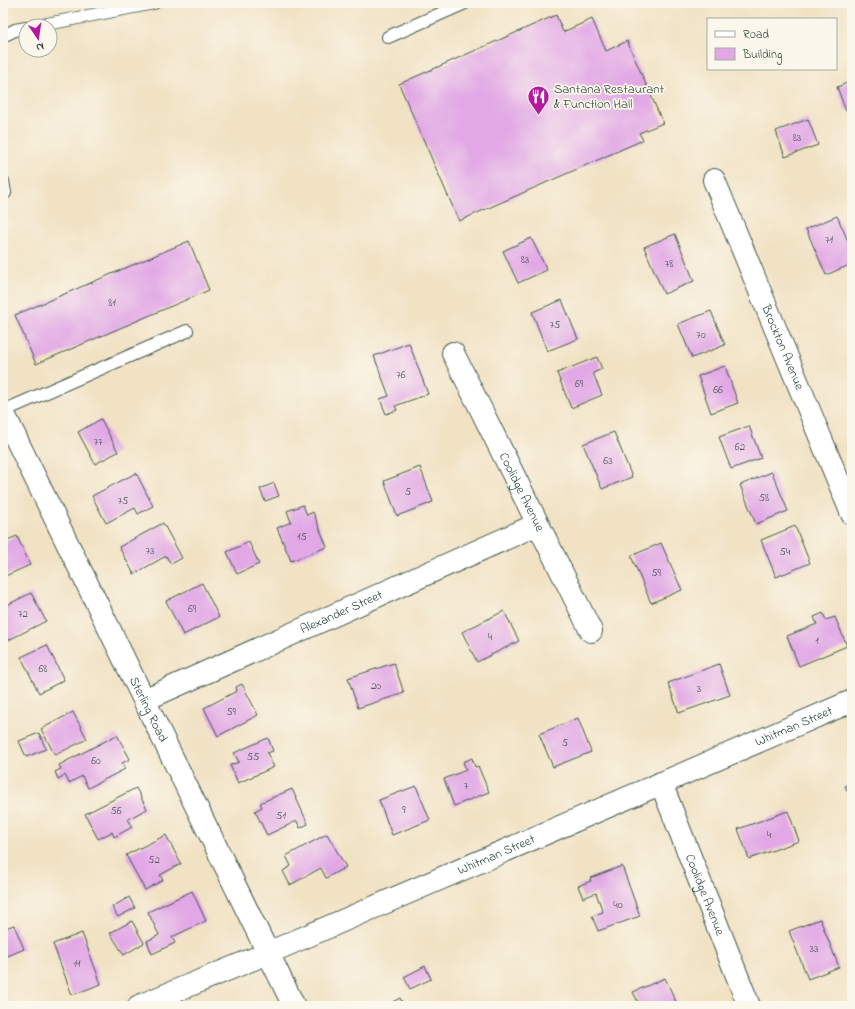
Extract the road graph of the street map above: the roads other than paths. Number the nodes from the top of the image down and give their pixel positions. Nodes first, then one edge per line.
1 (154, 3) edge
2 (465, 3) edge
3 (58, 22) edge
4 (18, 29) edge
5 (3, 36) edge
6 (388, 37) dead end
7 (714, 180) dead end
8 (3, 181) edge
9 (5, 193) dead end
10 (187, 332) dead end
11 (453, 353) dead end
12 (3, 412) edge
13 (852, 514) edge
14 (538, 524) junction
15 (591, 631) dead end
16 (144, 700) junction
17 (852, 701) edge
18 (661, 783) junction
19 (268, 953) junction
20 (139, 1006) edge
21 (294, 1006) edge
22 (749, 1006) edge

1 - 3 lane
2 - 6 lane
4 - 5 lane
7 - 13 street, Brockton Avenue
8 - 9 lane
10 - 12 lane
11 - 14 street, Coolidge Avenue
12 - 16 street, Sterling Road
14 - 15 street, Coolidge Avenue
14 - 16 street, Alexander Street
16 - 19 street, Sterling Road
17 - 18 street, Whitman Street
18 - 19 street, Whitman Street
18 - 22 street, Coolidge Avenue
19 - 20 street, Whitman Street
19 - 21 street, Sterling Road

